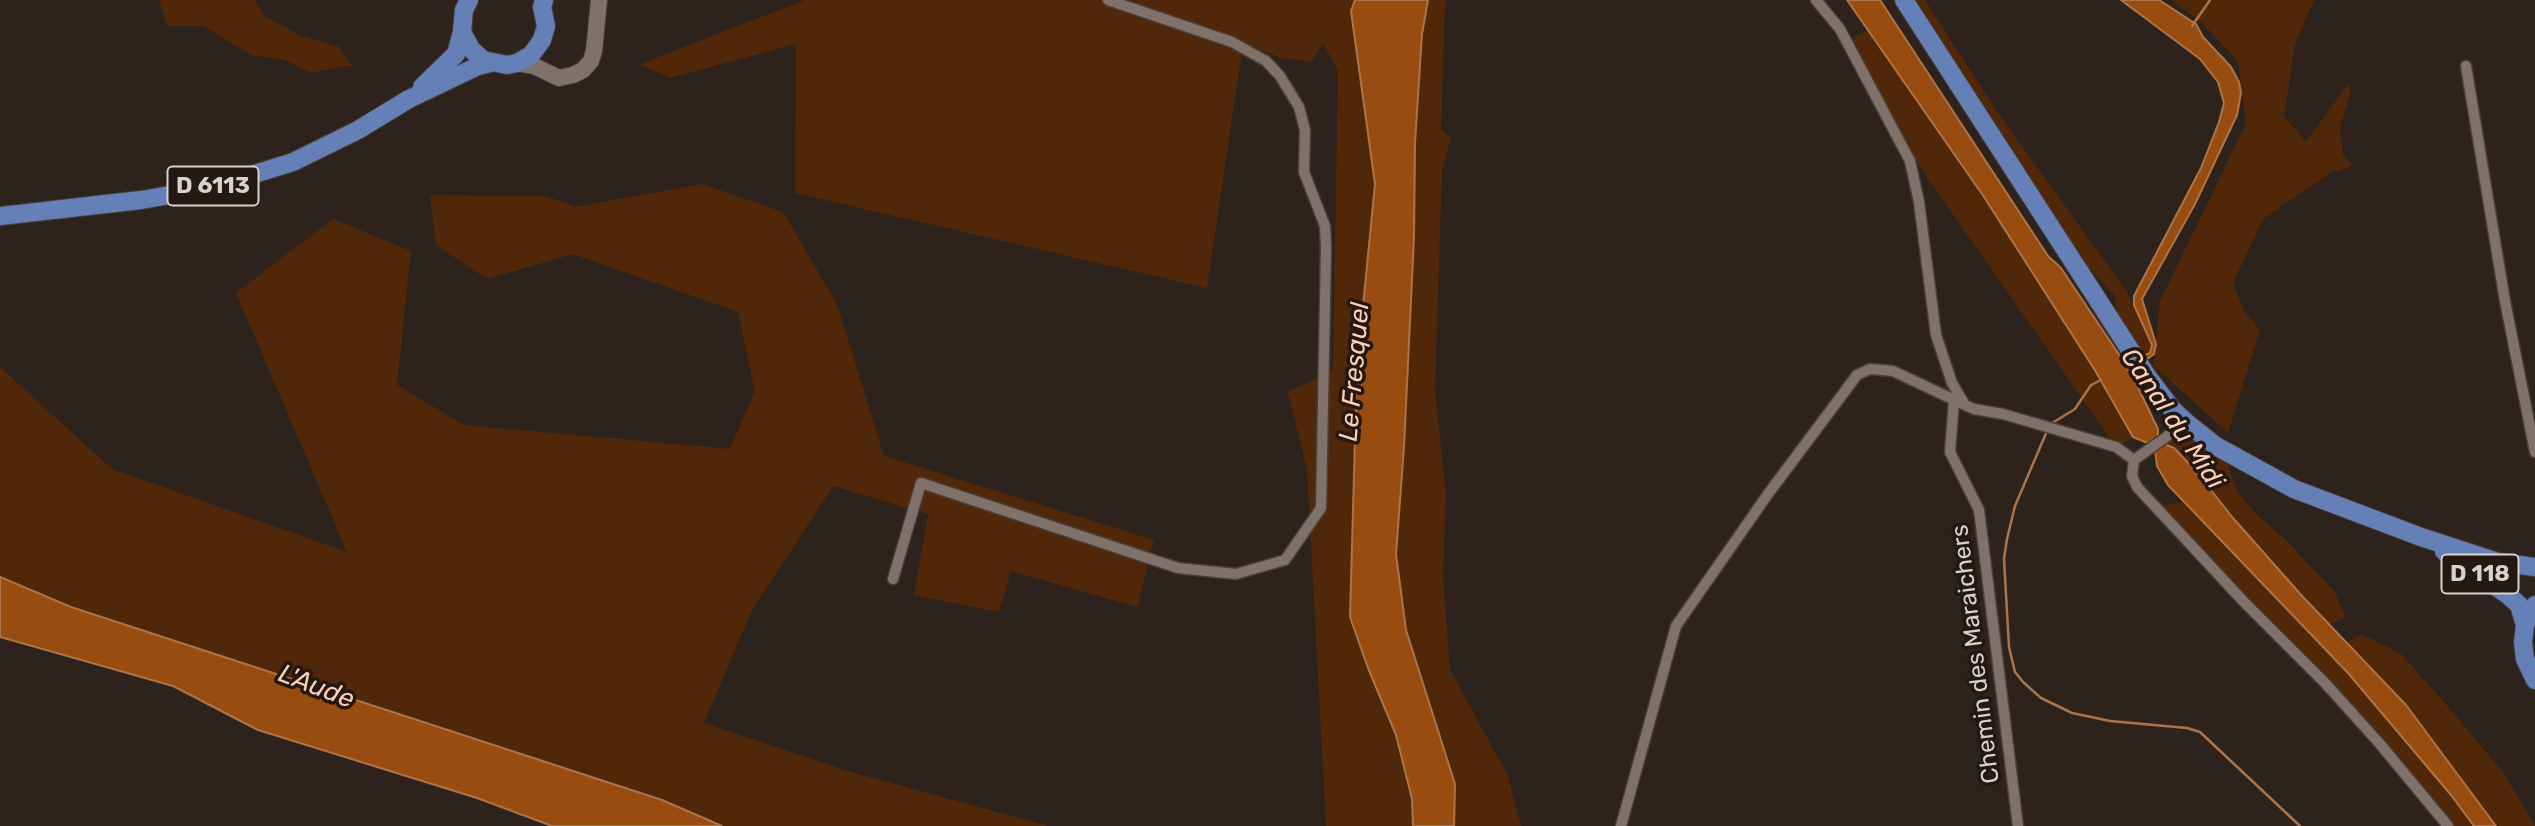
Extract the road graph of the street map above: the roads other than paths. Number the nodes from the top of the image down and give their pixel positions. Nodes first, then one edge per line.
1 (598, 0) edge
2 (1108, 0) edge
3 (1816, 0) edge
4 (1904, 0) edge
5 (541, 2) edge
6 (465, 3) edge
7 (463, 32) junction
8 (542, 40) junction
9 (490, 63) junction
10 (517, 63) junction
11 (2466, 66) dead end
12 (573, 75) junction
13 (410, 99) junction
14 (0, 216) edge
15 (1960, 402) junction
16 (2178, 427) junction
17 (2535, 452) edge
18 (2134, 460) junction
19 (2421, 537) junction
20 (2534, 566) edge
21 (893, 579) dead end
22 (2535, 605) edge
23 (2525, 625) junction
24 (2535, 680) edge
25 (1622, 826) edge
26 (2018, 826) edge
27 (2448, 826) edge

1 - 12 street
2 - 21 street
3 - 15 street
4 - 16 main road, D 118
5 - 8 main road
6 - 7 main road
7 - 9 main road
7 - 13 main road, D 6113
8 - 10 main road
8 - 12 street
9 - 10 main road
9 - 13 main road, D 6113
10 - 12 street
11 - 17 street
13 - 14 main road, D 6113
15 - 18 street
15 - 25 street
15 - 26 street, Chemin des Maraichers
16 - 18 street
16 - 19 main road, D 118
18 - 27 street
19 - 20 main road, D 118
19 - 23 main road, D 118
22 - 23 main road
23 - 24 main road

